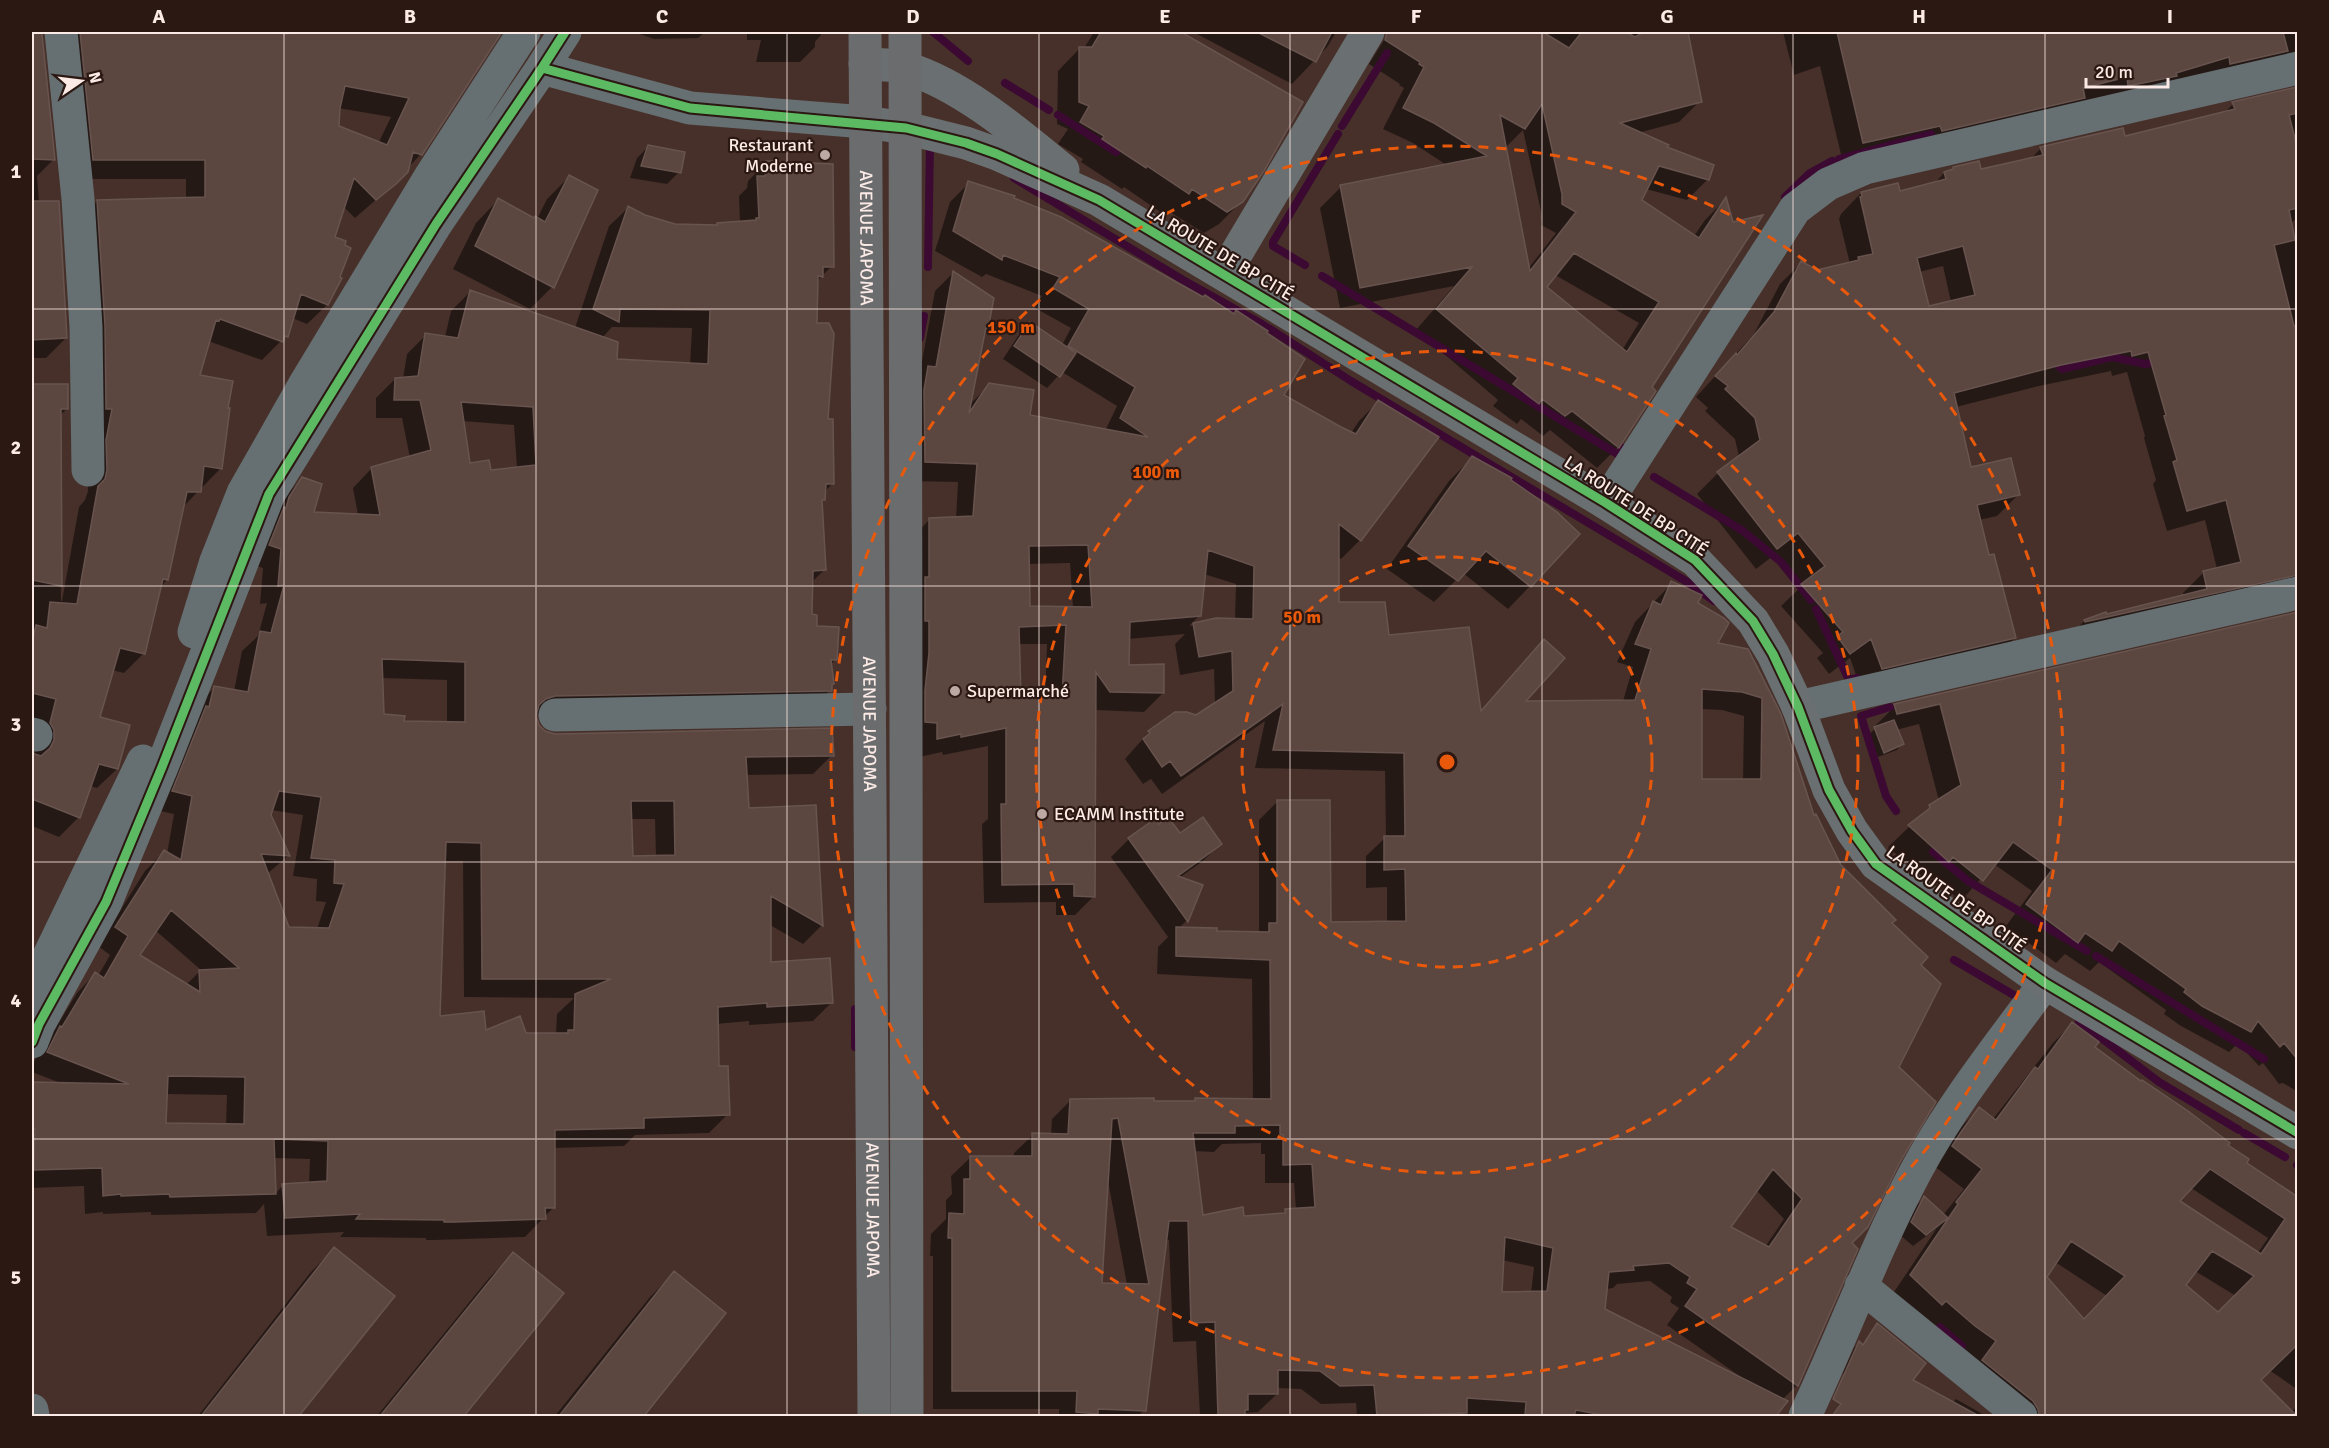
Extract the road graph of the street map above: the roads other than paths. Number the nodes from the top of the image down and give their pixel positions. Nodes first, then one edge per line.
1 (61, 32) edge
2 (524, 32) edge
3 (564, 32) edge
4 (865, 32) edge
5 (905, 32) edge
6 (1368, 32) edge
7 (865, 64) junction
8 (905, 67) junction
9 (542, 68) junction
10 (2298, 68) edge
11 (865, 122) junction
12 (906, 128) junction
13 (1099, 200) junction
14 (1224, 274) junction
15 (88, 470) dead end
16 (1606, 503) junction
17 (2298, 593) edge
18 (1798, 707) junction
19 (870, 709) junction
20 (555, 715) dead end
21 (2045, 983) junction
22 (32, 991) edge
23 (32, 1042) edge
24 (2298, 1133) edge
25 (1861, 1287) junction
26 (32, 1410) edge
27 (33, 1416) edge
28 (874, 1416) edge
29 (907, 1416) edge
30 (1804, 1416) edge
31 (2021, 1416) edge

1 - 15 street
2 - 22 street
3 - 9 street
4 - 7 main road, AVENUE JAPOMA
5 - 8 main road, AVENUE JAPOMA
6 - 14 street
7 - 8 street, LA ROUTE DE BP CITÉ
7 - 11 main road, AVENUE JAPOMA
8 - 12 main road, AVENUE JAPOMA
8 - 13 street, LA ROUTE DE BP CITÉ
9 - 11 street
9 - 23 street
10 - 16 street
11 - 12 street, LA ROUTE DE BP CITÉ
11 - 19 main road, AVENUE JAPOMA
12 - 13 street, LA ROUTE DE BP CITÉ
12 - 29 main road, AVENUE JAPOMA
13 - 14 street, LA ROUTE DE BP CITÉ
14 - 16 street, LA ROUTE DE BP CITÉ
16 - 18 street, LA ROUTE DE BP CITÉ
17 - 18 street
18 - 21 street, LA ROUTE DE BP CITÉ
19 - 20 street
19 - 28 main road, AVENUE JAPOMA
21 - 24 street, LA ROUTE DE BP CITÉ
21 - 25 street
25 - 30 street
25 - 31 street
26 - 27 street

